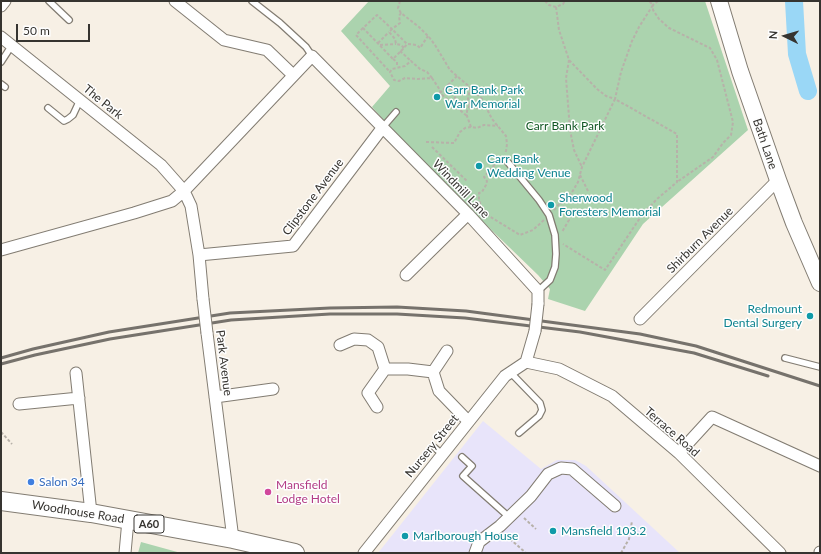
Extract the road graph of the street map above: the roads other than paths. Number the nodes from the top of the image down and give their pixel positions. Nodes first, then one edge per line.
1 (5, 1) edge
2 (49, 1) edge
3 (175, 1) edge
4 (252, 1) edge
5 (1, 6) edge
6 (724, 9) edge
7 (69, 20) dead end
8 (1, 37) edge
9 (12, 45) junction
10 (312, 56) junction
11 (1, 62) edge
12 (293, 74) junction
13 (80, 100) junction
14 (48, 108) dead end
15 (396, 112) dead end
16 (383, 127) junction
17 (506, 160) dead end
18 (778, 180) junction
19 (184, 191) junction
20 (468, 214) junction
21 (1, 250) edge
22 (199, 255) junction
23 (406, 275) dead end
24 (820, 283) edge
25 (538, 291) junction
26 (640, 319) dead end
27 (340, 345) dead end
28 (447, 351) dead end
29 (785, 358) dead end
30 (526, 362) junction
31 (820, 367) edge
32 (385, 369) junction
33 (434, 372) junction
34 (510, 372) junction
35 (76, 373) dead end
36 (272, 389) dead end
37 (215, 397) junction
38 (79, 398) junction
39 (20, 404) dead end
40 (377, 407) dead end
41 (468, 421) junction
42 (519, 433) dead end
43 (679, 453) junction
44 (462, 457) dead end
45 (820, 466) edge
46 (1, 501) edge
47 (615, 506) dead end
48 (91, 513) junction
49 (513, 514) junction
50 (128, 520) junction
51 (233, 539) junction
52 (125, 553) edge
53 (295, 553) edge
54 (364, 553) edge
55 (475, 553) edge
56 (780, 553) edge

1 - 5 street
2 - 7 lane
3 - 12 street
4 - 10 lane
6 - 18 main road, Bath Lane
8 - 9 street, The Park
9 - 11 lane
9 - 13 street, The Park
10 - 12 street
10 - 16 street, Windmill Lane
12 - 19 street
13 - 14 lane
13 - 19 street, The Park
15 - 16 lane
16 - 20 street, Windmill Lane
16 - 22 street, Clipstone Avenue
17 - 25 lane
18 - 24 main road, Bath Lane
18 - 26 street, Shirburn Avenue
19 - 21 street
19 - 22 street, Park Avenue
20 - 23 street
20 - 25 street, Windmill Lane
22 - 37 street, Park Avenue, bridge
25 - 30 street, bridge
27 - 32 street
28 - 33 street
29 - 31 lane
30 - 34 street, Nursery Street
30 - 43 street, Terrace Road
32 - 33 street
32 - 40 street
33 - 41 street
34 - 41 street, Nursery Street
34 - 42 lane
35 - 38 street
36 - 37 street
37 - 51 street, Park Avenue
38 - 39 street
38 - 48 street
41 - 54 street, Nursery Street
43 - 45 street
43 - 56 street, Terrace Road
44 - 49 lane
46 - 48 highway, Woodhouse Road / A60
47 - 49 street
48 - 50 highway, Woodhouse Road / A60
49 - 55 street
50 - 51 highway, Woodhouse Road / A60
50 - 52 street
51 - 53 highway, Woodhouse Road / A60

